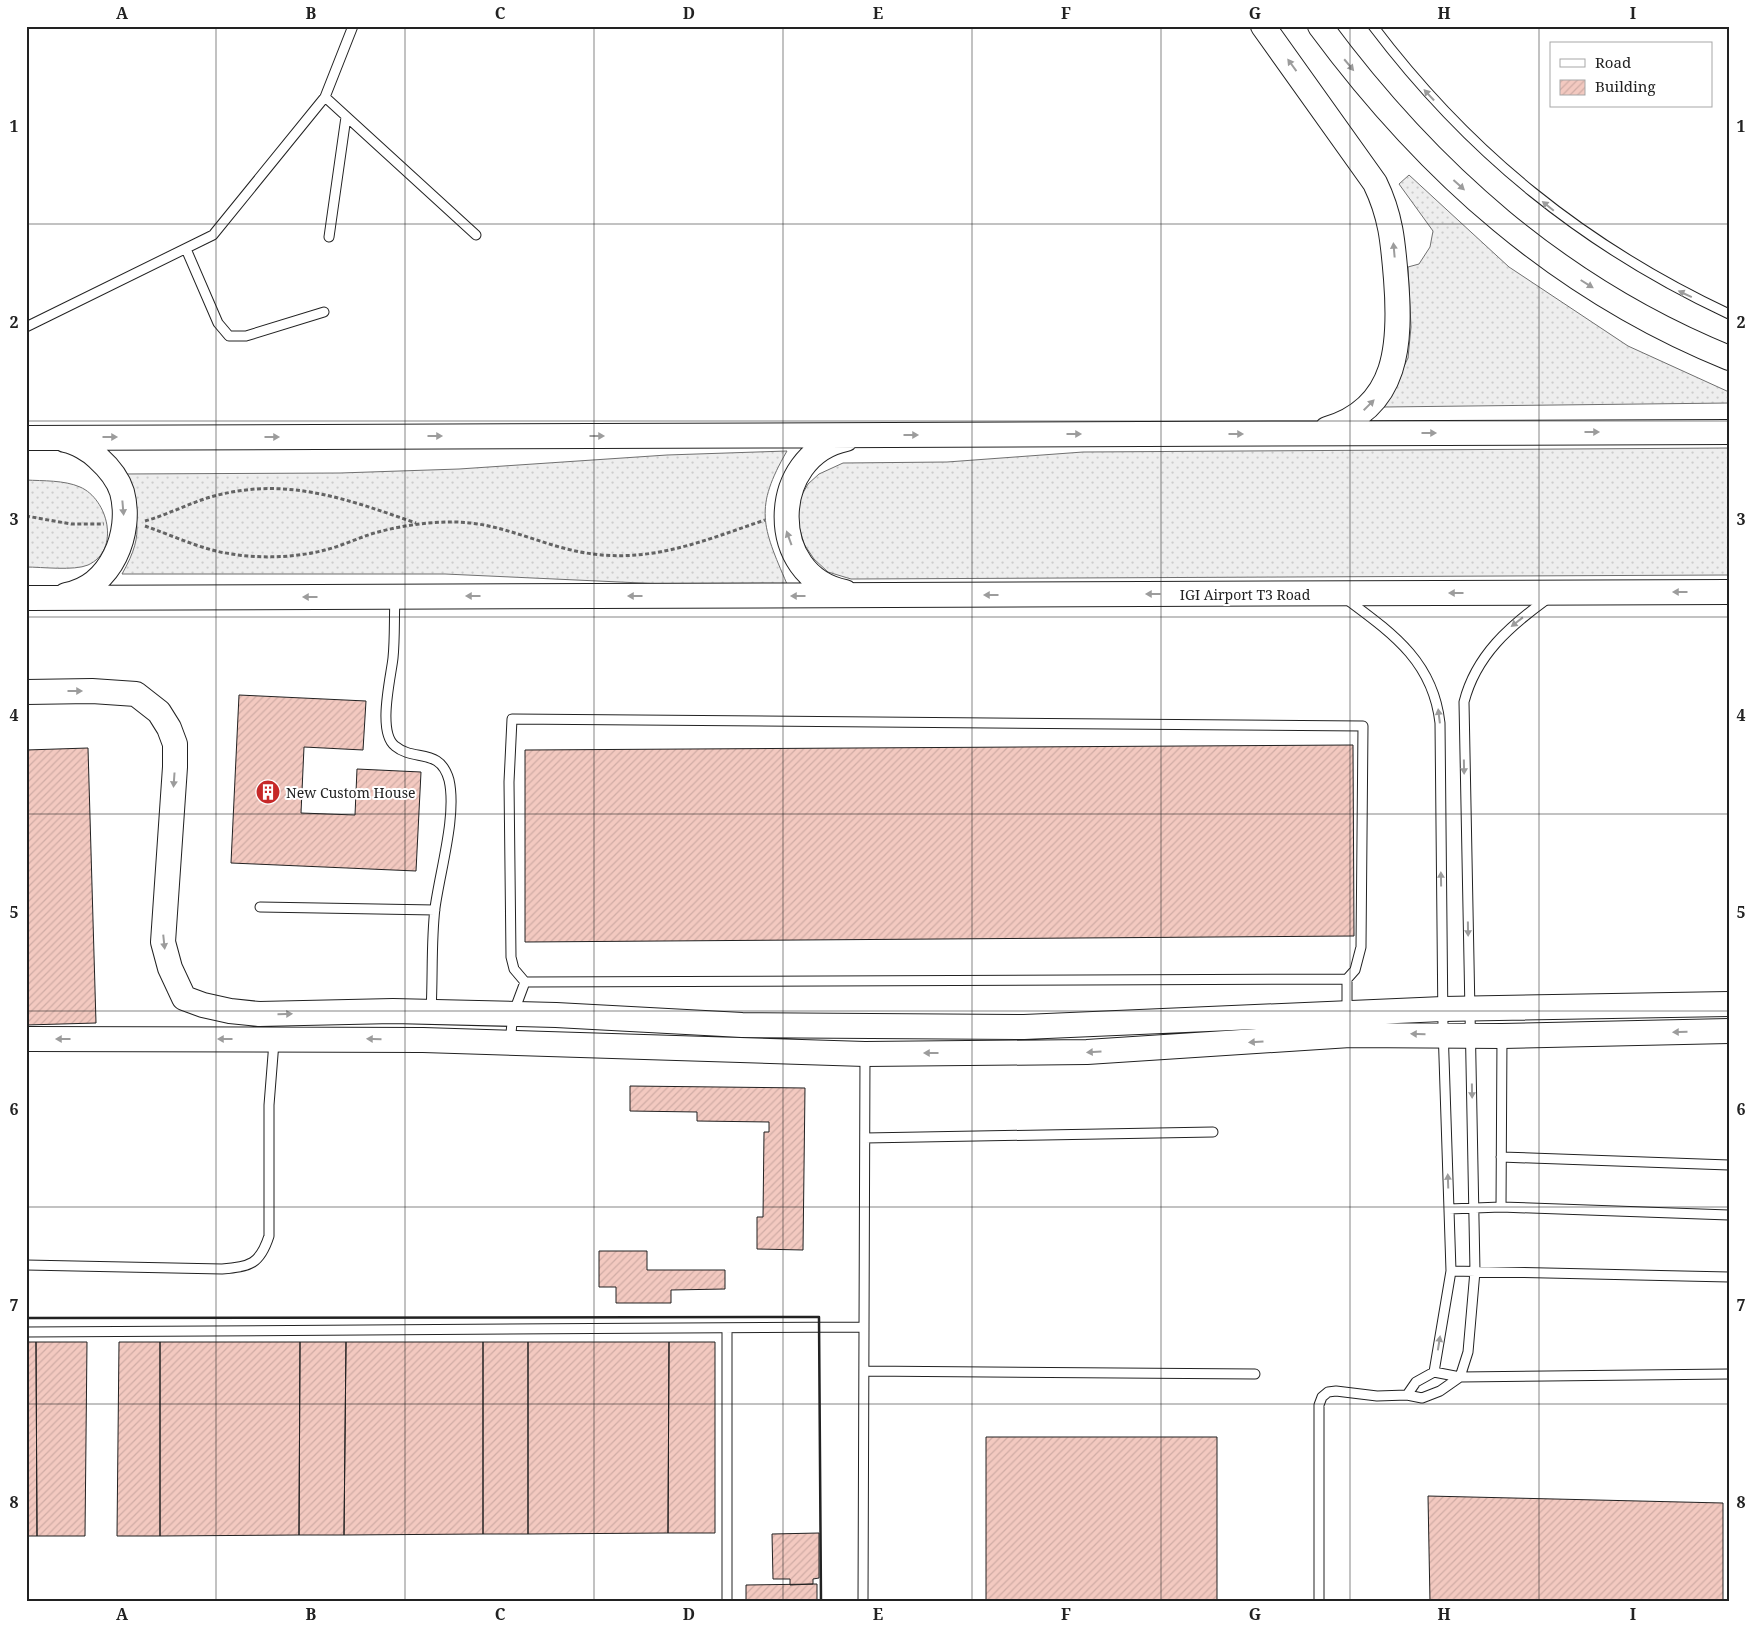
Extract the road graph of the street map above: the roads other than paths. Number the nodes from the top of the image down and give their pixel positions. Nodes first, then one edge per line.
1 (353, 26) edge
2 (1264, 26) edge
3 (1320, 26) edge
4 (1373, 26) edge
5 (325, 97) junction
6 (346, 116) junction
7 (476, 235) dead end
8 (329, 237) dead end
9 (186, 249) junction
10 (324, 312) dead end
11 (1729, 314) edge
12 (26, 327) edge
13 (1729, 358) edge
14 (1729, 432) edge
15 (1311, 433) junction
16 (863, 435) junction
17 (35, 438) edge
18 (1556, 592) junction
19 (1729, 592) edge
20 (1339, 593) junction
21 (864, 596) junction
22 (395, 597) junction
23 (35, 598) edge
24 (26, 692) edge
25 (260, 907) dead end
26 (435, 910) junction
27 (1347, 979) junction
28 (524, 982) junction
29 (1729, 1004) edge
30 (1470, 1008) junction
31 (1443, 1009) junction
32 (431, 1012) junction
33 (1347, 1013) junction
34 (513, 1014) junction
35 (1729, 1031) edge
36 (1443, 1035) junction
37 (1471, 1036) junction
38 (1502, 1036) junction
39 (274, 1038) junction
40 (26, 1039) edge
41 (510, 1042) junction
42 (865, 1054) junction
43 (1213, 1132) dead end
44 (865, 1138) junction
45 (1501, 1157) junction
46 (1729, 1165) edge
47 (1501, 1208) junction
48 (1449, 1209) junction
49 (1474, 1209) junction
50 (1729, 1215) edge
51 (26, 1265) edge
52 (1451, 1271) junction
53 (1475, 1272) junction
54 (1729, 1277) edge
55 (864, 1327) junction
56 (727, 1328) junction
57 (26, 1332) edge
58 (864, 1371) junction
59 (1434, 1372) junction
60 (1255, 1374) dead end
61 (1729, 1374) edge
62 (1460, 1377) junction
63 (1407, 1395) junction
64 (727, 1602) edge
65 (863, 1602) edge
66 (1319, 1602) edge

1 - 5 lane
15 -> 2 main road
3 -> 13 main road
11 -> 4 lane
5 - 6 lane
5 - 9 lane
6 - 7 lane
6 - 8 lane
9 - 10 lane
9 - 12 lane
15 -> 14 main road
16 -> 15 main road
17 -> 16 main road
21 -> 16 main road
17 -> 23 main road
19 -> 18 main road, IGI Airport T3 Road
18 -> 20 main road, IGI Airport T3 Road
18 -> 30 lane
20 -> 21 main road, IGI Airport T3 Road
31 -> 20 lane
21 -> 22 main road
22 -> 23 main road
22 - 26 lane
24 -> 32 main road
25 - 26 lane
26 - 32 lane
27 - 28 lane
27 - 28 lane
27 - 33 lane
28 - 34 lane
29 - 30 main road
30 - 31 main road
30 - 37 lane
31 - 33 main road
31 - 36 lane
32 - 34 main road
33 - 34 main road
34 - 41 lane
35 -> 38 main road
36 - 37 main road
36 -> 42 main road
48 -> 36 lane
37 - 38 main road
37 -> 49 lane
38 - 45 lane
39 -> 40 main road
41 -> 39 main road
39 - 51 lane
41 - 42 main road
42 - 44 lane
43 - 44 lane
44 - 55 lane
45 - 46 lane
45 - 47 lane
47 - 49 lane
47 - 50 lane
48 - 49 lane
48 - 52 lane
49 - 53 lane
52 - 53 lane
59 -> 52 lane
53 - 54 lane
53 - 62 lane
55 - 56 lane
55 - 58 lane
56 - 57 lane
56 - 64 lane
58 - 60 lane
58 - 65 lane
59 - 62 lane
59 - 63 lane
61 - 62 lane
62 - 63 lane
63 - 66 lane

